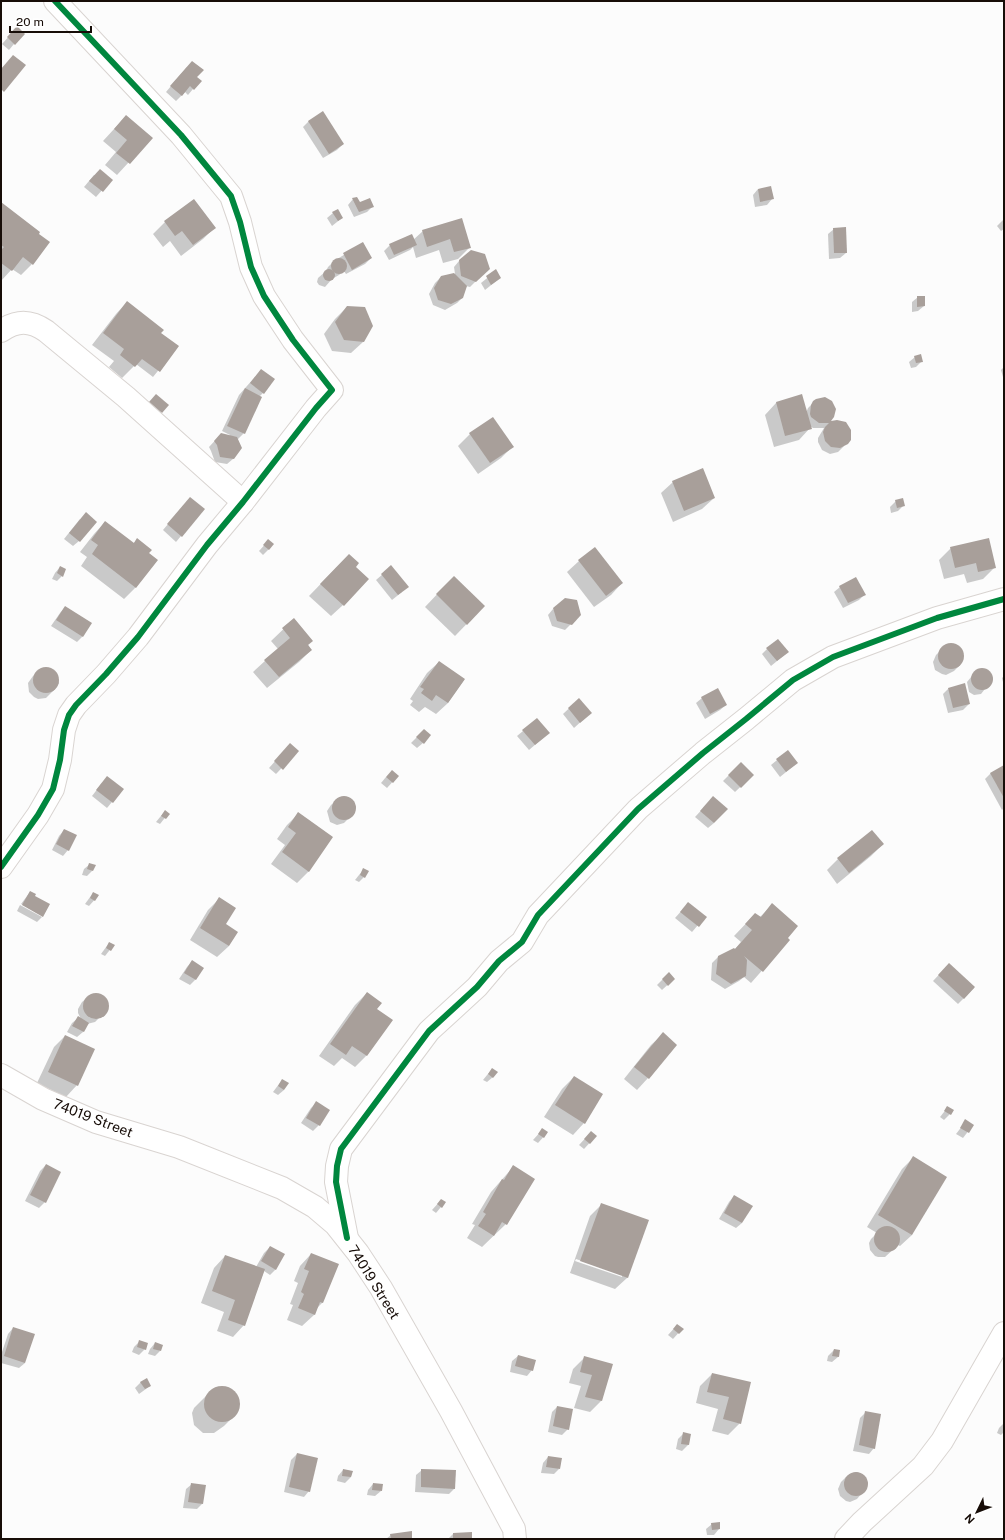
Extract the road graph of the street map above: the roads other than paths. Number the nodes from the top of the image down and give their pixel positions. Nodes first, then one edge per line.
1 (55, 1) edge
2 (1, 332) edge
3 (243, 502) junction
4 (1004, 599) edge
5 (1, 867) edge
6 (1, 1075) edge
7 (347, 1238) junction
8 (1004, 1333) edge
9 (515, 1539) edge
10 (846, 1539) edge

1 - 3 street
2 - 3 street
3 - 5 street
4 - 7 street
6 - 7 street, 74019 Street
7 - 9 street, 74019 Street
8 - 10 street

